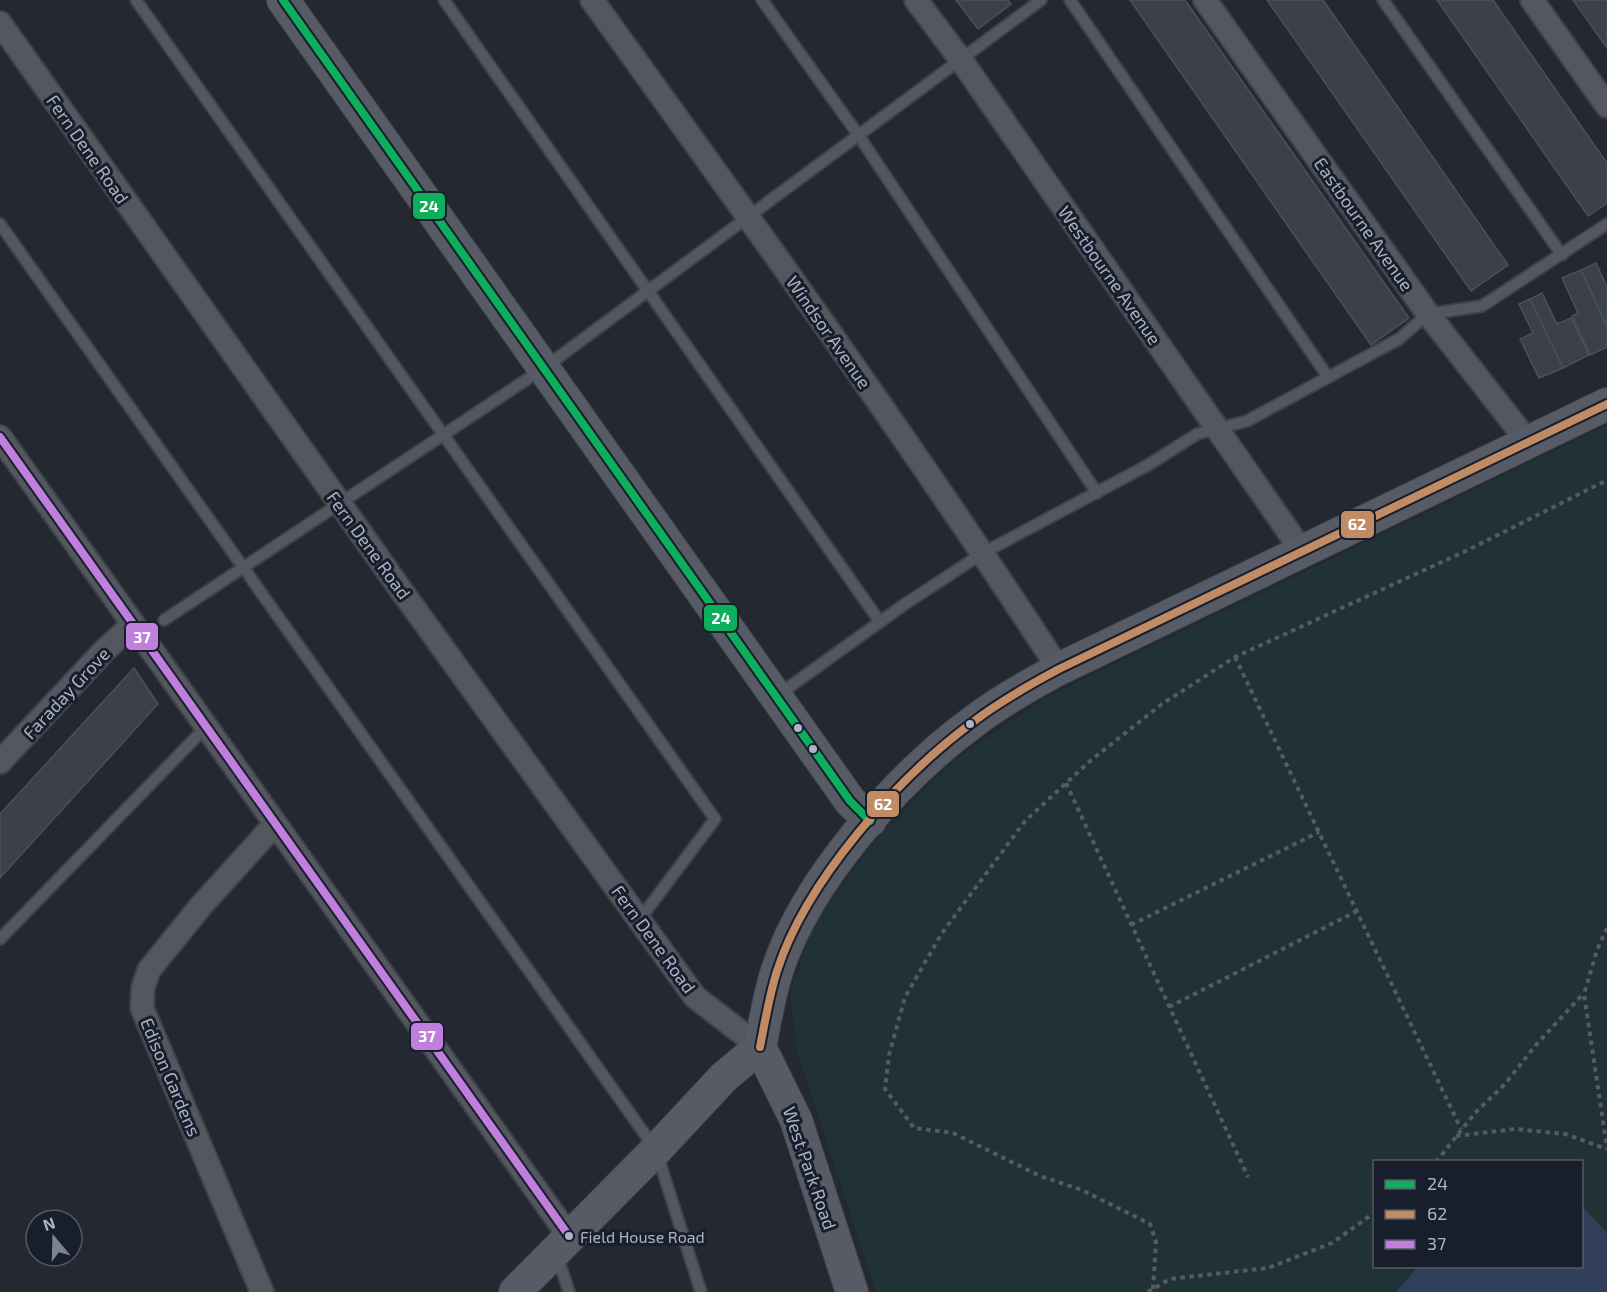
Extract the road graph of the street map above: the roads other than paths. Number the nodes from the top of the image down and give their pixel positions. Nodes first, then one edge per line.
1 (136, 0) edge
2 (283, 0) edge
3 (444, 0) edge
4 (592, 0) edge
5 (762, 0) edge
6 (916, 0) edge
7 (1041, 0) edge
8 (1070, 0) edge
9 (1205, 0) edge
10 (1383, 0) edge
11 (1532, 0) edge
12 (0, 23) edge
13 (961, 60) junction
14 (1607, 105) edge
15 (859, 136) junction
16 (748, 216) junction
17 (0, 224) edge
18 (1607, 224) edge
19 (1562, 255) junction
20 (648, 291) junction
21 (1428, 314) junction
22 (544, 368) junction
23 (1328, 377) junction
24 (1607, 404) edge
25 (1217, 429) junction
26 (444, 435) junction
27 (0, 437) edge
28 (1529, 443) junction
29 (1097, 493) junction
30 (340, 505) junction
31 (1302, 551) junction
32 (983, 553) junction
33 (242, 569) junction
34 (164, 620) dead end
35 (880, 622) junction
36 (133, 624) junction
37 (1059, 669) junction
38 (776, 697) junction
39 (206, 727) junction
40 (0, 762) edge
41 (870, 821) junction
42 (275, 824) junction
43 (640, 919) junction
44 (0, 939) edge
45 (760, 1047) junction
46 (656, 1150) junction
47 (560, 1245) junction
48 (262, 1292) edge
49 (515, 1292) edge
50 (569, 1292) edge
51 (701, 1292) edge
52 (852, 1292) edge

1 - 26 lane
2 - 22 street
3 - 20 lane
4 - 16 street, Windsor Avenue
5 - 15 lane
6 - 13 street, Westbourne Avenue
7 - 13 lane
8 - 23 lane
9 - 21 street, Eastbourne Avenue
10 - 19 lane
11 - 14 street
12 - 30 street, Fern Dene Road
13 - 15 lane
13 - 25 street, Westbourne Avenue
15 - 16 lane
15 - 29 lane
16 - 20 lane
16 - 32 street, Windsor Avenue
17 - 33 lane
18 - 19 lane
19 - 21 lane
20 - 22 lane
20 - 35 lane
21 - 23 lane
21 - 28 street, Eastbourne Avenue
22 - 26 lane
22 - 38 street
23 - 25 lane
24 - 28 street
25 - 29 lane
25 - 31 street, Westbourne Avenue
26 - 30 lane
26 - 43 lane
27 - 36 street
28 - 31 street
29 - 32 lane
30 - 33 lane
30 - 43 street, Fern Dene Road
31 - 37 street
32 - 35 lane
32 - 37 street, Windsor Avenue
33 - 34 lane
33 - 46 lane
35 - 38 lane
36 - 39 street
36 - 40 street, Faraday Grove
37 - 41 street
38 - 41 street
39 - 42 street
39 - 44 lane
41 - 45 street
42 - 47 street
42 - 48 street, Edison Gardens
43 - 45 street, Fern Dene Road
45 - 46 street
45 - 52 street, West Park Road
46 - 47 street
46 - 51 lane
47 - 49 street
47 - 50 lane

